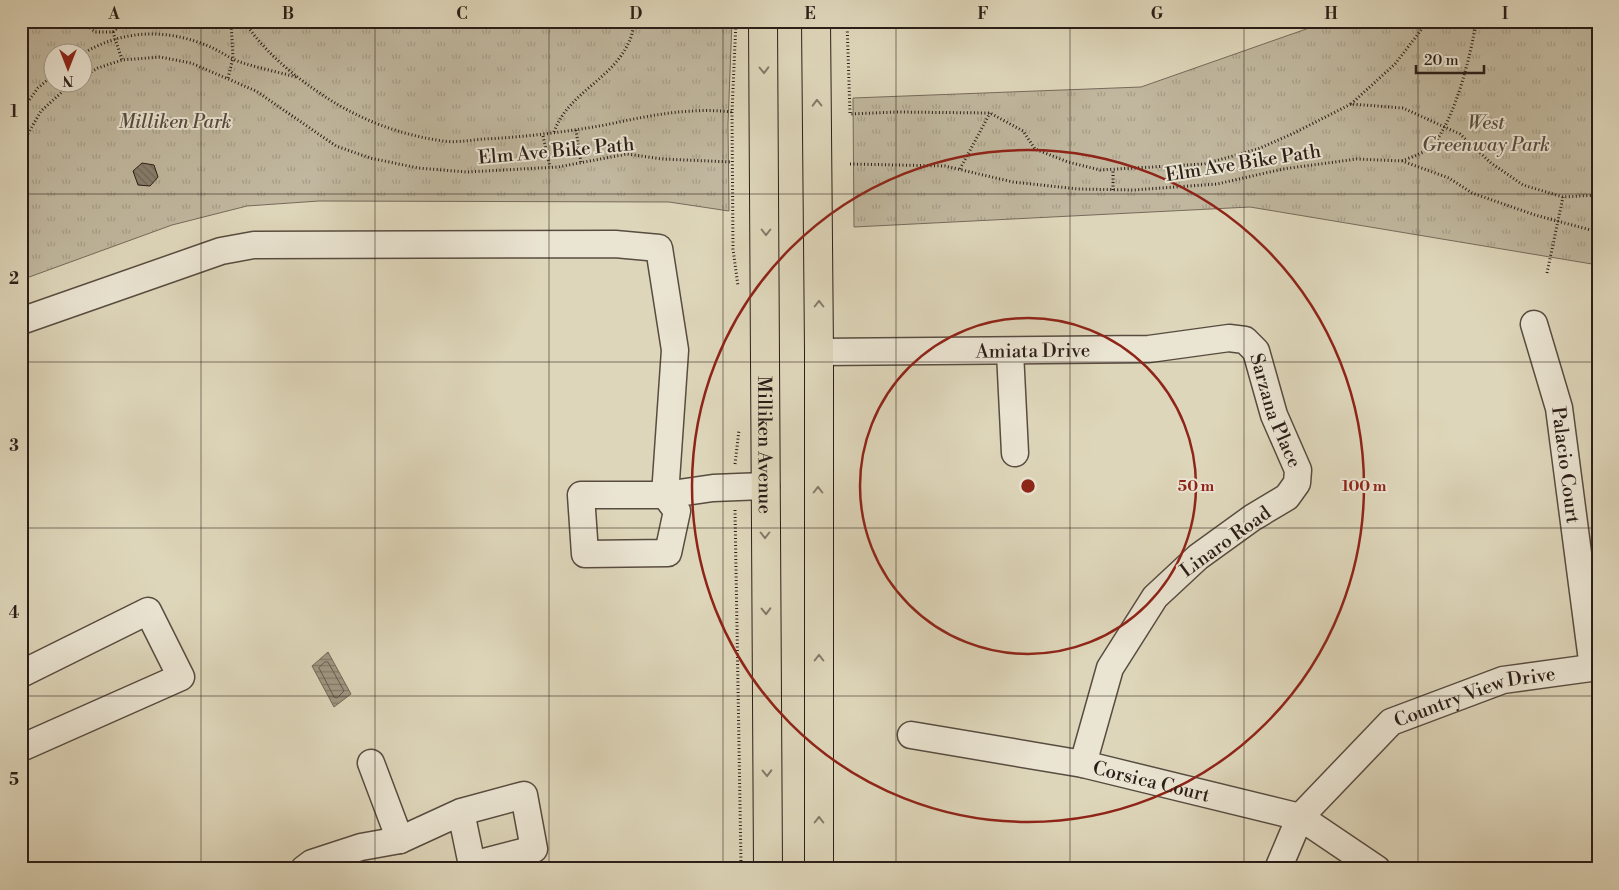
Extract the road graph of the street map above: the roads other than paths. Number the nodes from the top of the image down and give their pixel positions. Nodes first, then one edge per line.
1 (763, 21) edge
2 (816, 21) edge
3 (21, 322) edge
4 (1534, 324) dead end
5 (1245, 340) joint
6 (819, 352) junction
7 (1010, 352) junction
8 (1014, 453) dead end
9 (1297, 483) joint
10 (766, 486) junction
11 (1595, 667) edge
12 (21, 674) edge
13 (910, 735) dead end
14 (21, 748) edge
15 (371, 763) dead end
16 (1083, 764) junction
17 (461, 812) dead end
18 (1300, 817) junction
19 (400, 840) junction
20 (310, 867) edge
21 (768, 869) edge
22 (819, 869) edge
23 (1278, 869) edge
24 (1377, 869) edge

1 -> 10 main road, Milliken Avenue
6 -> 2 main road
3 - 10 street
4 - 11 street, Palacio Court
5 - 7 street, Amiata Drive
5 - 9 street, Sarzana Place
6 - 7 street, Amiata Drive
22 -> 6 main road
7 - 8 street
9 - 16 street, Linaro Road
10 -> 21 main road, Milliken Avenue
11 - 18 street, Country View Drive
12 - 14 street
13 - 16 street, Corsica Court
15 - 19 street
16 - 18 street, Corsica Court
17 - 19 street
18 - 23 street, Country View Drive
18 - 24 street, Corsica Court
19 - 20 street

